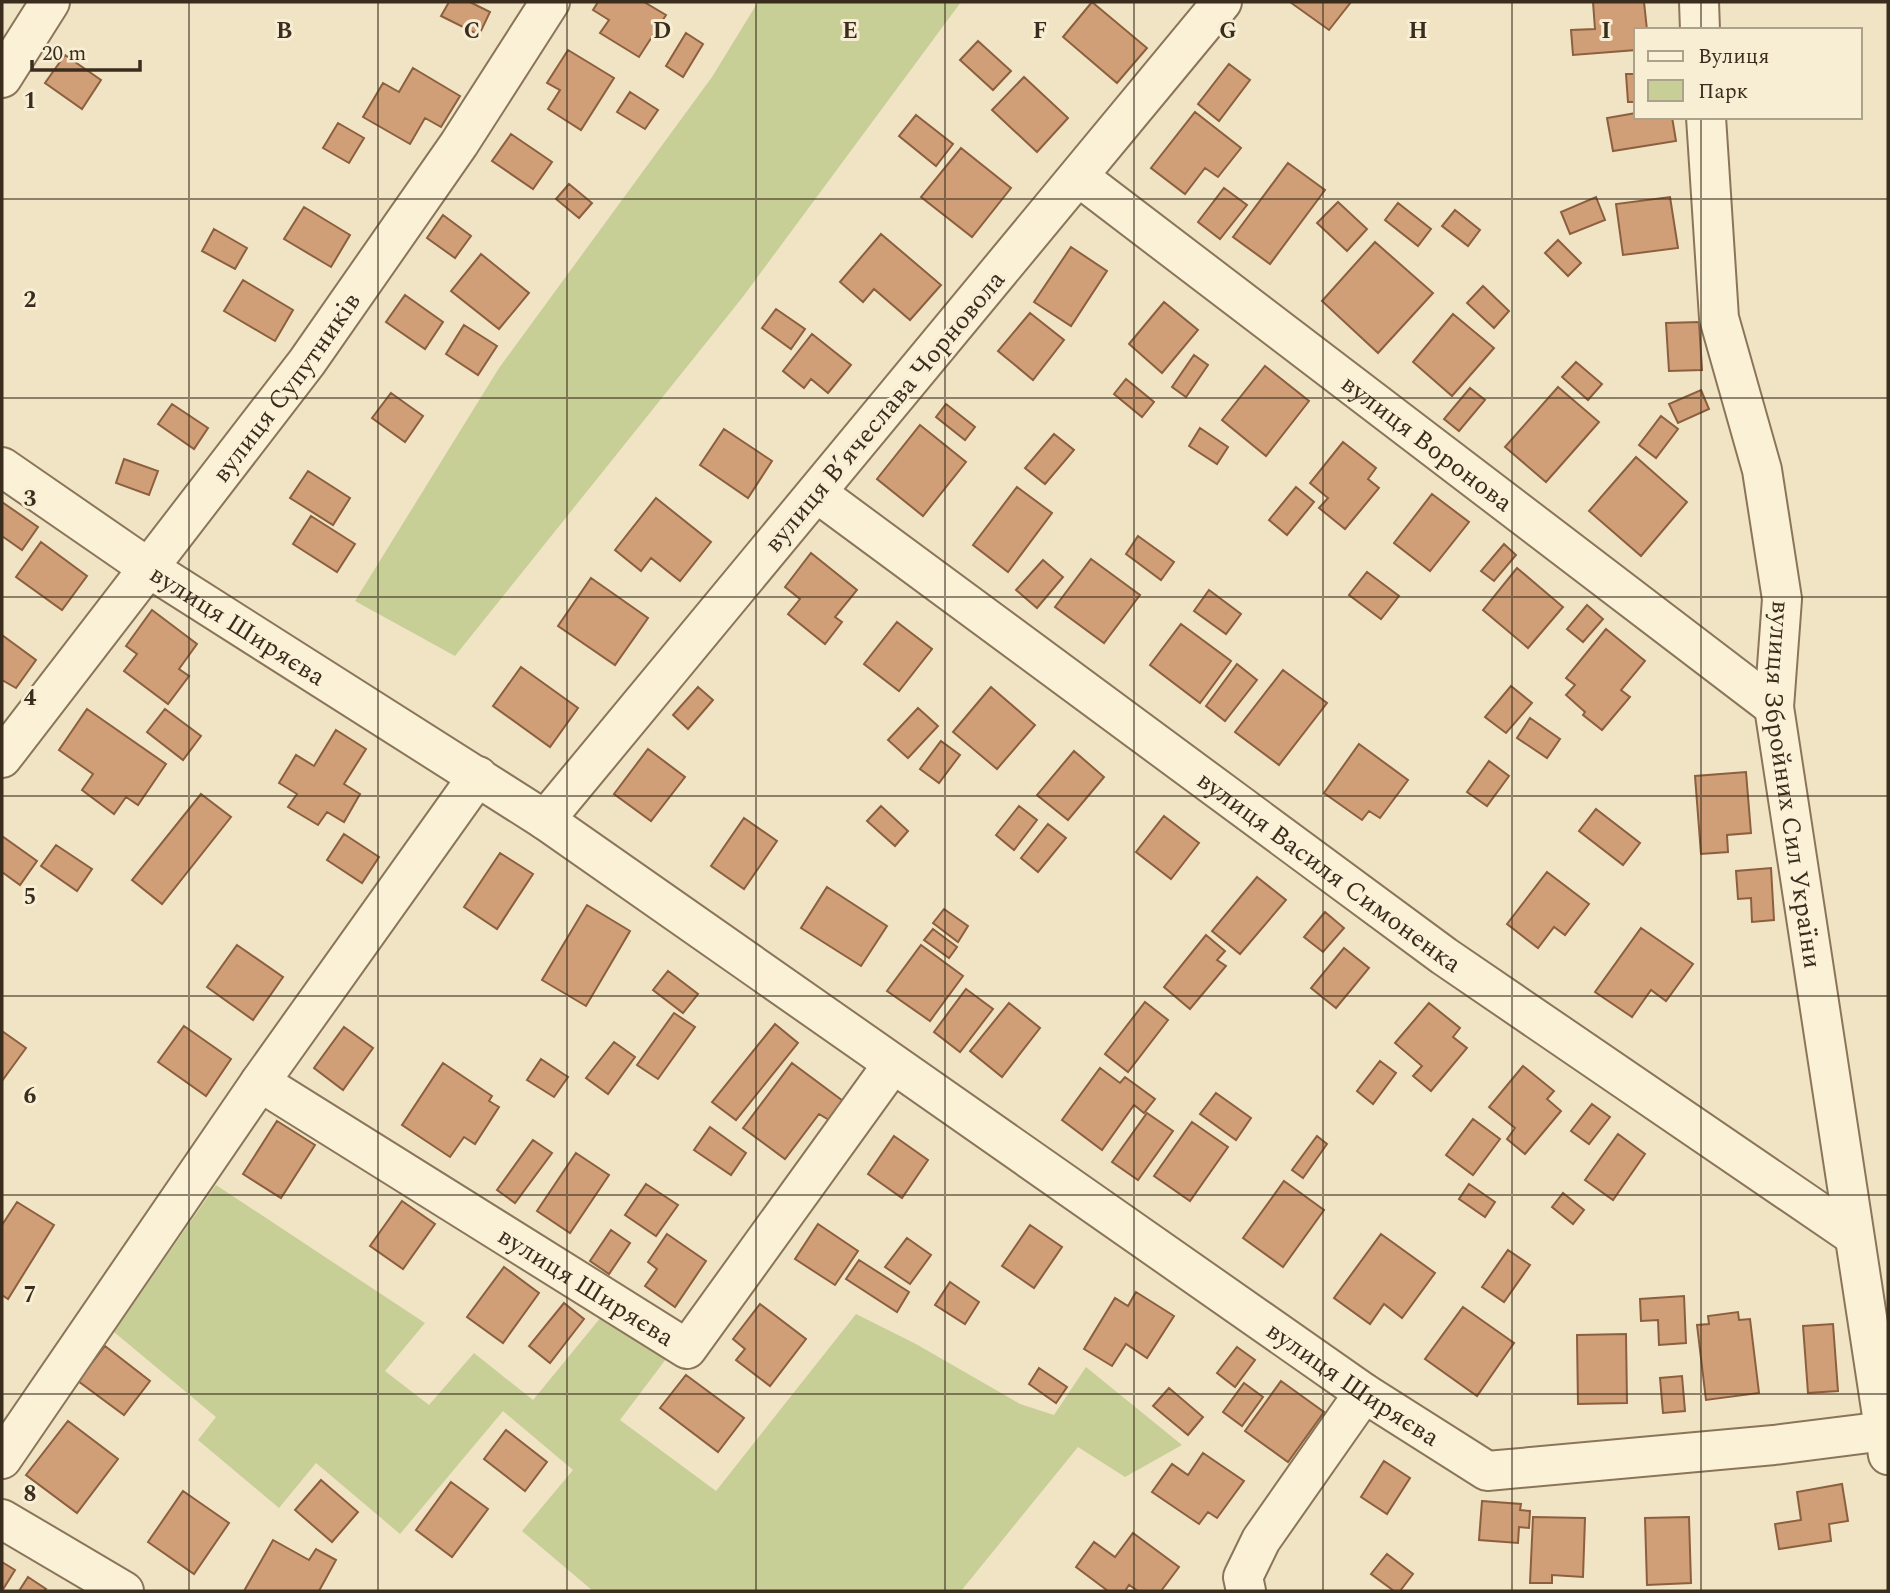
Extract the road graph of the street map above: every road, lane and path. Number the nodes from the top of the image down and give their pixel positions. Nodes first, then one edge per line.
1 (50, 2) edge
2 (550, 2) edge
3 (1222, 2) edge
4 (1699, 2) edge
5 (1700, 28) edge
6 (13, 35) edge
7 (2, 78) edge
8 (1706, 119) edge
9 (1079, 177) junction
10 (2, 467) edge
11 (817, 493) junction
12 (147, 567) junction
13 (1774, 707) junction
14 (2, 758) edge
15 (478, 776) junction
16 (545, 820) junction
17 (892, 1065) junction
18 (260, 1082) junction
19 (1854, 1236) junction
20 (1364, 1394) junction
21 (1886, 1443) edge
22 (2, 1459) edge
23 (2, 1519) edge
24 (1239, 1586) edge
25 (124, 1591) edge

1 - 6 street
2 - 12 street, вулиця Супутників
3 - 9 street, вулиця Вʼячеслава Чорновола
4 - 5 street
6 - 7 street
8 - 13 street, вулиця Збройних Сил України
9 - 11 street, вулиця Вʼячеслава Чорновола
9 - 13 street, вулиця Воронова
10 - 12 street, вулиця Ширяєва
11 - 16 street, вулиця Вʼячеслава Чорновола
11 - 19 street, вулиця Василя Симоненка
12 - 14 street, вулиця Супутників
12 - 15 street, вулиця Ширяєва
13 - 19 street, вулиця Збройних Сил України
15 - 16 street, вулиця Ширяєва
15 - 18 street
16 - 17 street, вулиця Ширяєва
17 - 18 street, вулиця Ширяєва
17 - 20 street, вулиця Ширяєва
18 - 22 street
19 - 21 street, вулиця Збройних Сил України
20 - 21 street, вулиця Ширяєва
20 - 24 street
23 - 25 street

